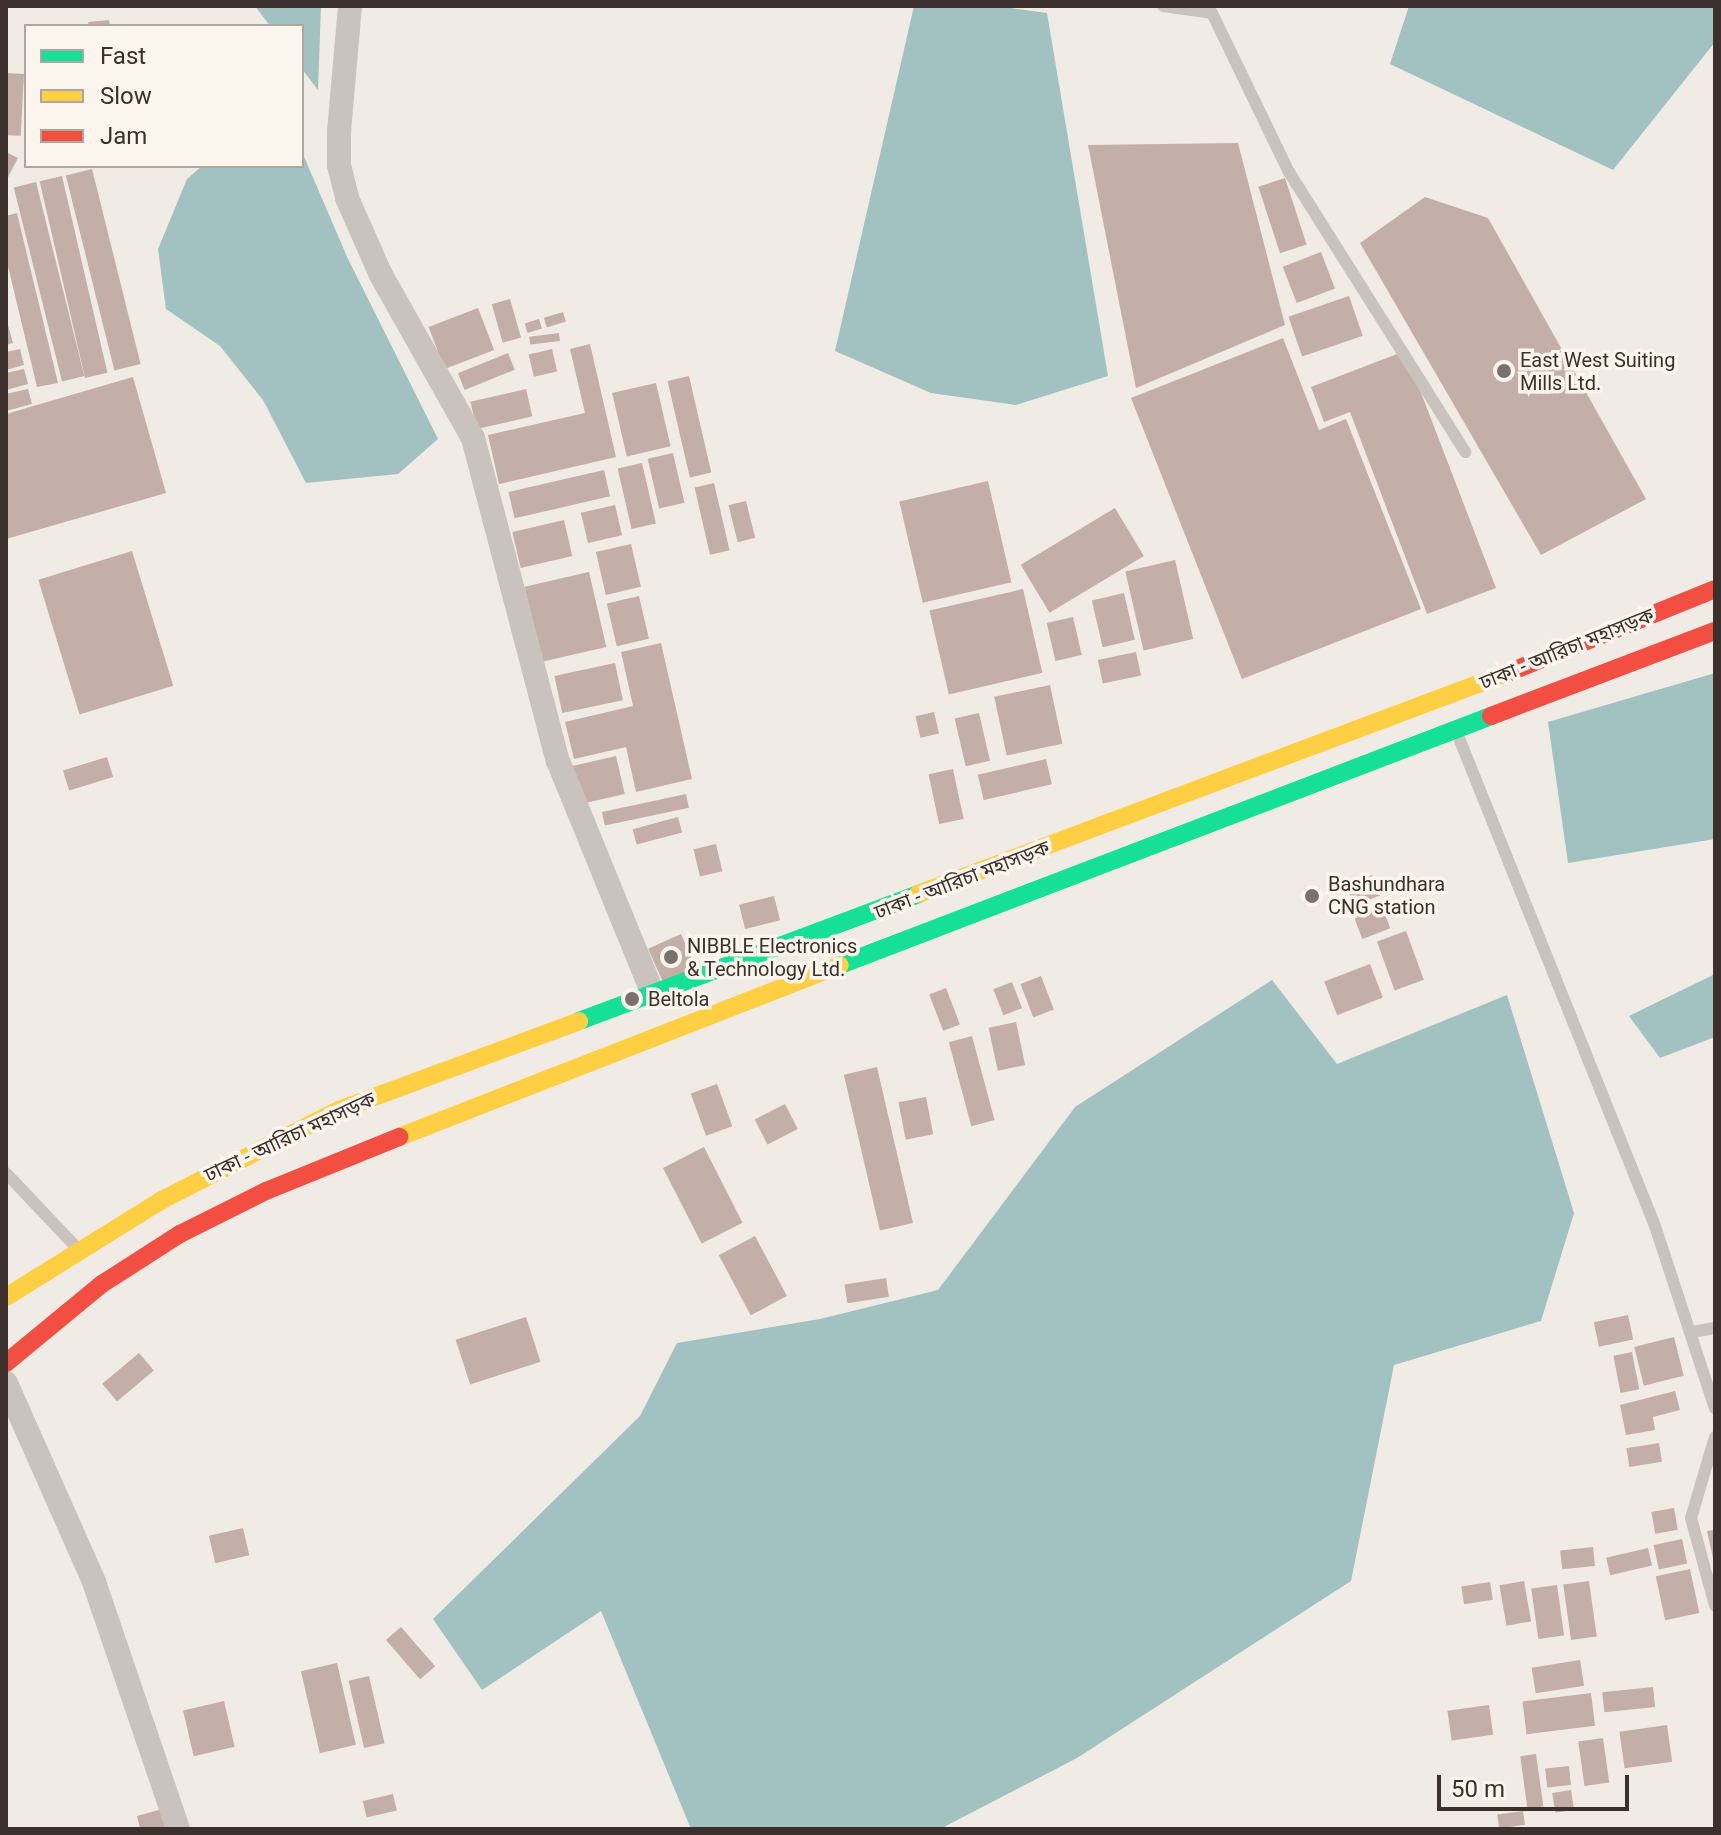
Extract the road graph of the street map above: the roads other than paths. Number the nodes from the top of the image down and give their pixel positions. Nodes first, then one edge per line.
1 (350, 6) edge
2 (1163, 6) edge
3 (1465, 452) dead end
4 (1715, 589) edge
5 (1715, 631) edge
6 (1456, 731) junction
7 (654, 996) junction
8 (6, 1173) edge
9 (78, 1248) junction
10 (6, 1297) edge
11 (1715, 1328) edge
12 (1692, 1332) junction
13 (6, 1363) edge
14 (6, 1383) edge
15 (1715, 1408) edge
16 (1715, 1437) edge
17 (1715, 1606) edge
18 (178, 1829) edge

1 - 7 street
2 - 3 lane
4 - 7 highway, ঢাকা - আরিচা মহাসড়ক
5 - 6 highway
6 - 12 lane
6 - 13 highway
7 - 9 highway, ঢাকা - আরিচা মহাসড়ক
8 - 9 lane
9 - 10 highway, ঢাকা - আরিচা মহাসড়ক
11 - 12 lane
12 - 15 lane
14 - 18 street
16 - 17 lane

